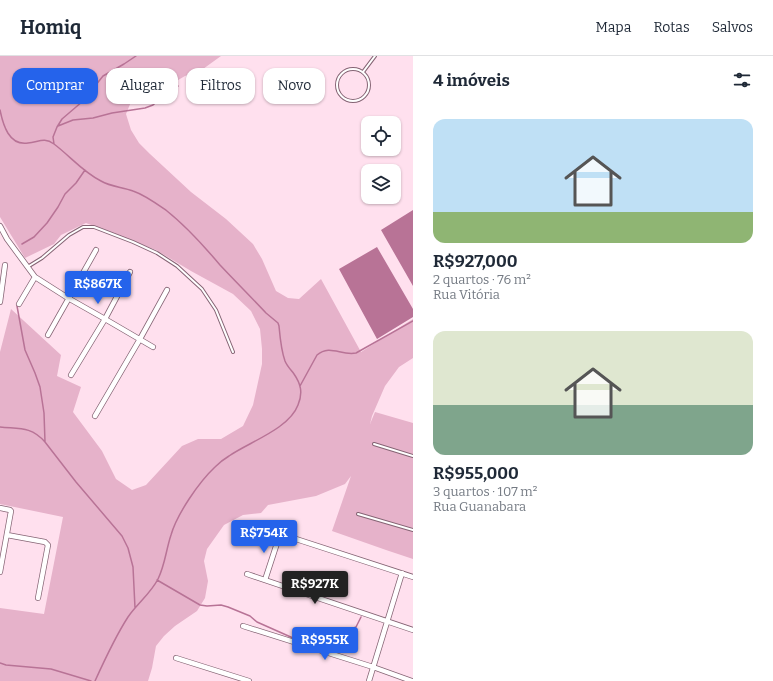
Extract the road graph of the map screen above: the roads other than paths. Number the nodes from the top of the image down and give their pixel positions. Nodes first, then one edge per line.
1 (375, 56) edge
2 (363, 72) junction
3 (0, 226) edge
4 (96, 250) dead end
5 (5, 265) dead end
6 (27, 267) junction
7 (130, 272) dead end
8 (35, 277) junction
9 (167, 290) dead end
10 (68, 298) junction
11 (0, 302) edge
12 (19, 304) dead end
13 (105, 318) junction
14 (48, 335) dead end
15 (140, 339) junction
16 (153, 347) dead end
17 (234, 352) dead end
18 (71, 375) dead end
19 (95, 416) dead end
20 (374, 444) dead end
21 (413, 456) edge
22 (0, 508) edge
23 (358, 514) dead end
24 (256, 526) dead end
25 (413, 530) edge
26 (280, 534) junction
27 (7, 535) junction
28 (0, 572) edge
29 (402, 573) junction
30 (247, 574) dead end
31 (413, 576) edge
32 (264, 580) junction
33 (38, 598) dead end
34 (387, 621) junction
35 (243, 626) dead end
36 (413, 630) edge
37 (176, 658) dead end
38 (373, 667) junction
39 (231, 675) junction
40 (230, 681) edge
41 (249, 681) edge
42 (368, 681) edge
43 (412, 681) edge

1 - 2 lane
2 - 2 lane
3 - 6 street
4 - 10 street
5 - 11 street
6 - 8 street
6 - 17 lane
7 - 13 street
8 - 10 street
8 - 12 street
9 - 15 street
10 - 13 street
10 - 14 street
13 - 15 street
13 - 18 street
15 - 16 street
15 - 19 street
20 - 21 lane
22 - 27 street
23 - 25 lane
24 - 26 street
26 - 29 street
26 - 32 street
27 - 28 street
27 - 33 street
29 - 31 street
29 - 34 street
30 - 32 street
32 - 34 street
34 - 36 street
34 - 38 street
35 - 38 street
37 - 39 street
38 - 42 street
38 - 43 street
39 - 40 street
39 - 41 street

